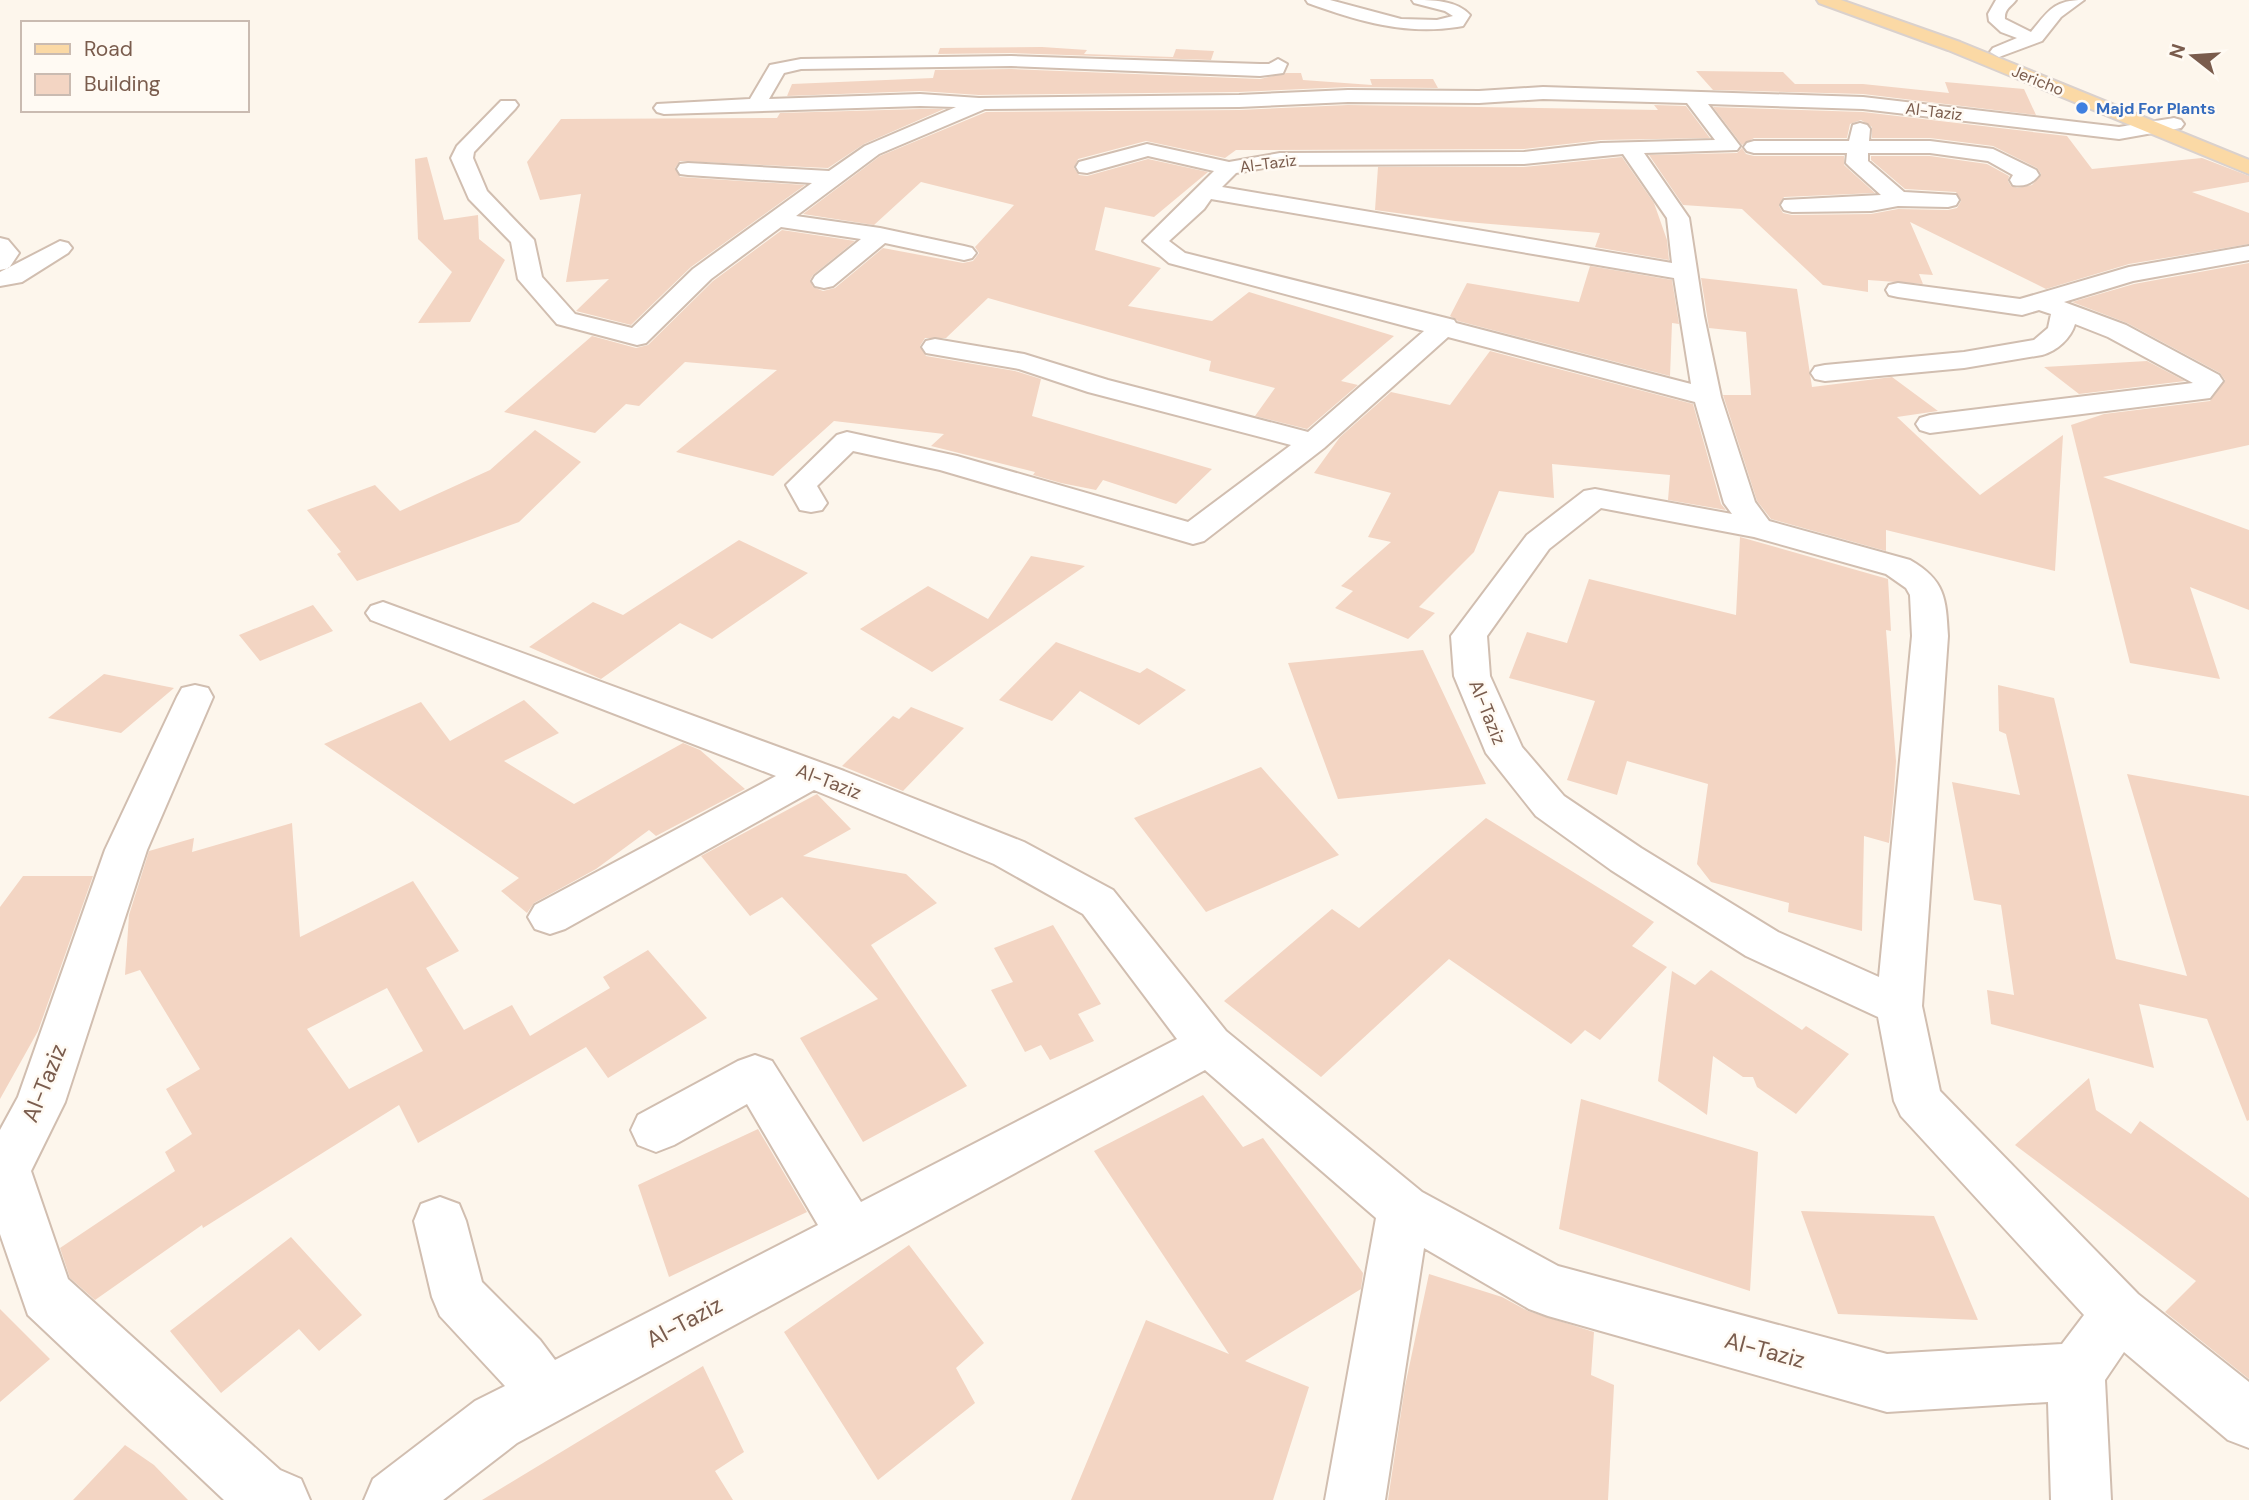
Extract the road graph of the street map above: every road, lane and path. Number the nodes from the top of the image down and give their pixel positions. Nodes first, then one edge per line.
1 (1314, 0) edge
2 (1420, 0) edge
3 (1825, 0) edge
4 (1859, 0) edge
5 (2008, 0) edge
6 (2076, 0) edge
7 (2031, 38) junction
8 (1999, 52) junction
9 (1278, 64) dead end
10 (1693, 98) junction
11 (982, 103) junction
12 (1863, 103) junction
13 (508, 105) dead end
14 (756, 105) junction
15 (664, 108) dead end
16 (2174, 124) junction
17 (2152, 127) junction
18 (2119, 133) junction
19 (2043, 146) dead end
20 (1754, 147) dead end
21 (1630, 148) junction
22 (1858, 149) junction
23 (2018, 151) dead end
24 (1993, 155) junction
25 (2249, 155) edge
26 (1087, 167) dead end
27 (1229, 168) junction
28 (2249, 168) edge
29 (688, 169) dead end
30 (834, 178) junction
31 (2021, 180) dead end
32 (1205, 191) junction
33 (1898, 199) junction
34 (1948, 200) dead end
35 (1793, 205) dead end
36 (778, 220) junction
37 (880, 235) junction
38 (0, 245) edge
39 (60, 248) dead end
40 (964, 253) dead end
41 (2249, 253) edge
42 (0, 263) edge
43 (1687, 273) junction
44 (0, 279) edge
45 (824, 281) dead end
46 (1898, 290) dead end
47 (2039, 301) junction
48 (2065, 311) junction
49 (1445, 326) junction
50 (935, 347) dead end
51 (1825, 373) dead end
52 (1707, 397) junction
53 (1930, 424) dead end
54 (1314, 442) junction
55 (811, 503) dead end
56 (1758, 528) junction
57 (383, 613) dead end
58 (195, 697) dead end
59 (811, 774) junction
60 (550, 918) dead end
61 (1899, 1006) junction
62 (1209, 1045) junction
63 (656, 1130) dead end
64 (1404, 1209) junction
65 (440, 1221) dead end
66 (852, 1234) junction
67 (2119, 1312) junction
68 (2076, 1372) junction
69 (546, 1396) junction
70 (2249, 1419) edge
71 (280, 1500) edge
72 (394, 1500) edge
73 (1355, 1500) edge
74 (2081, 1500) edge

1 - 2 street
3 - 17 main road, Jericho
4 - 8 main road, Jericho
5 - 7 street
6 - 7 street
7 - 8 street
8 - 16 main road, Jericho
9 - 14 street
10 - 11 street, Al-Taziz
10 - 12 street, Al-Taziz
10 - 21 street, Al-Taziz
11 - 14 street, Al-Taziz
11 - 30 street, Al-Taziz
12 - 18 street, Al-Taziz
12 - 22 street
13 - 36 street, Al-Taziz
14 - 15 street, Al-Taziz
16 - 17 street, Al-Taziz
16 - 25 main road, Jericho
17 - 18 street, Al-Taziz
17 - 28 main road, Jericho
18 - 19 street
20 - 22 street
21 - 27 street, Al-Taziz
21 - 43 street
22 - 24 street
22 - 33 street
23 - 24 street
24 - 31 street
26 - 27 street
27 - 32 street, Al-Taziz
29 - 30 street
30 - 36 street, Al-Taziz
32 - 43 street
32 - 49 street, Al-Taziz
33 - 34 street
33 - 35 street
36 - 37 street
37 - 40 street
37 - 45 street
38 - 42 street
39 - 44 street
41 - 47 street
43 - 52 street
46 - 47 street
47 - 48 street
48 - 51 street
48 - 53 street
49 - 52 street, Al-Taziz
49 - 54 street
50 - 54 street
52 - 56 street
54 - 55 street
56 - 61 street, Al-Taziz
56 - 61 street, Al-Taziz
57 - 59 street, Al-Taziz
58 - 71 street, Al-Taziz
59 - 60 street
59 - 62 street, Al-Taziz
61 - 67 street, Al-Taziz
62 - 64 street, Al-Taziz
62 - 66 street, Al-Taziz
63 - 66 street
64 - 68 street, Al-Taziz
64 - 73 street
65 - 69 street
66 - 69 street, Al-Taziz
67 - 68 street
67 - 70 street, Al-Taziz
68 - 74 street
69 - 72 street, Al-Taziz

